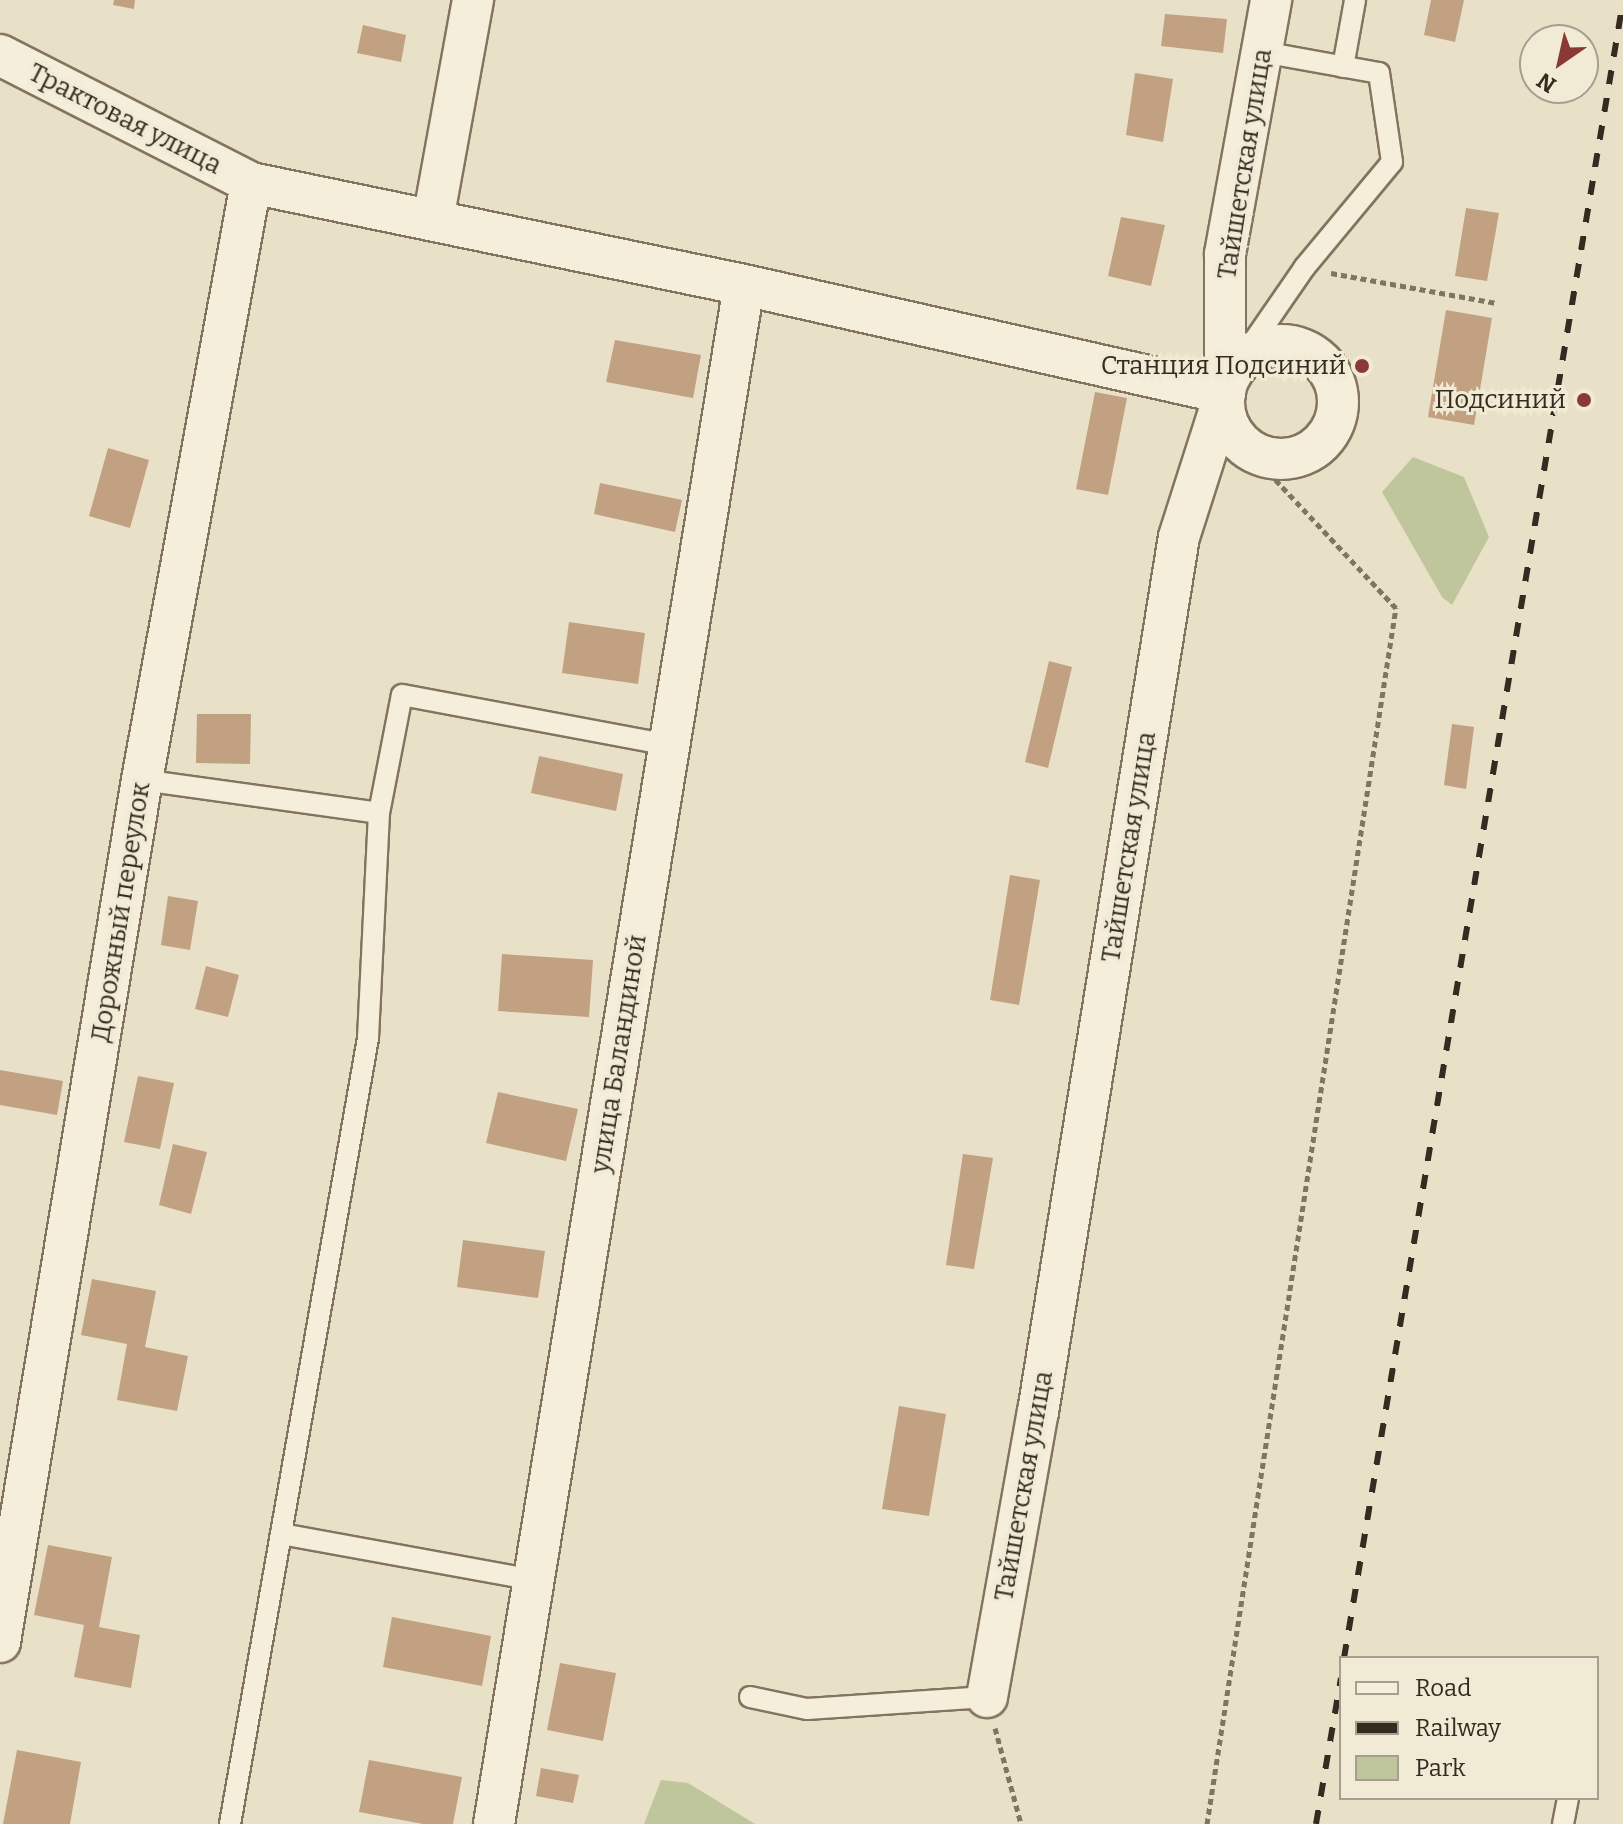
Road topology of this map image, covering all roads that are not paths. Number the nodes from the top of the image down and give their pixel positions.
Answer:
1 (473, 0) edge
2 (1271, 0) edge
3 (1355, 0) edge
4 (1262, 52) junction
5 (0, 55) edge
6 (1343, 67) junction
7 (251, 183) junction
8 (433, 220) junction
9 (744, 285) junction
10 (1228, 384) junction
11 (669, 745) junction
12 (142, 780) junction
13 (379, 813) junction
14 (281, 1534) junction
15 (534, 1580) junction
16 (0, 1642) edge
17 (750, 1697) dead end
18 (987, 1697) joint
19 (1568, 1800) edge
20 (230, 1824) edge
21 (494, 1824) edge
22 (1563, 1824) edge

1 - 8 street
2 - 4 street, Тайшетская улица
3 - 6 lane
4 - 6 lane
4 - 10 street, Тайшетская улица
5 - 7 street, Трактовая улица
6 - 10 lane
7 - 8 street, Трактовая улица
7 - 12 street, Дорожный переулок
8 - 9 street, Трактовая улица
9 - 10 street, Трактовая улица
9 - 11 street, улица Баландиной
10 - 10 street
10 - 18 street, Тайшетская улица
11 - 13 lane
11 - 15 street, улица Баландиной
12 - 13 lane
12 - 16 street, Дорожный переулок
13 - 14 lane
14 - 15 lane
14 - 20 lane
15 - 21 street, улица Баландиной
17 - 18 lane
19 - 22 lane

